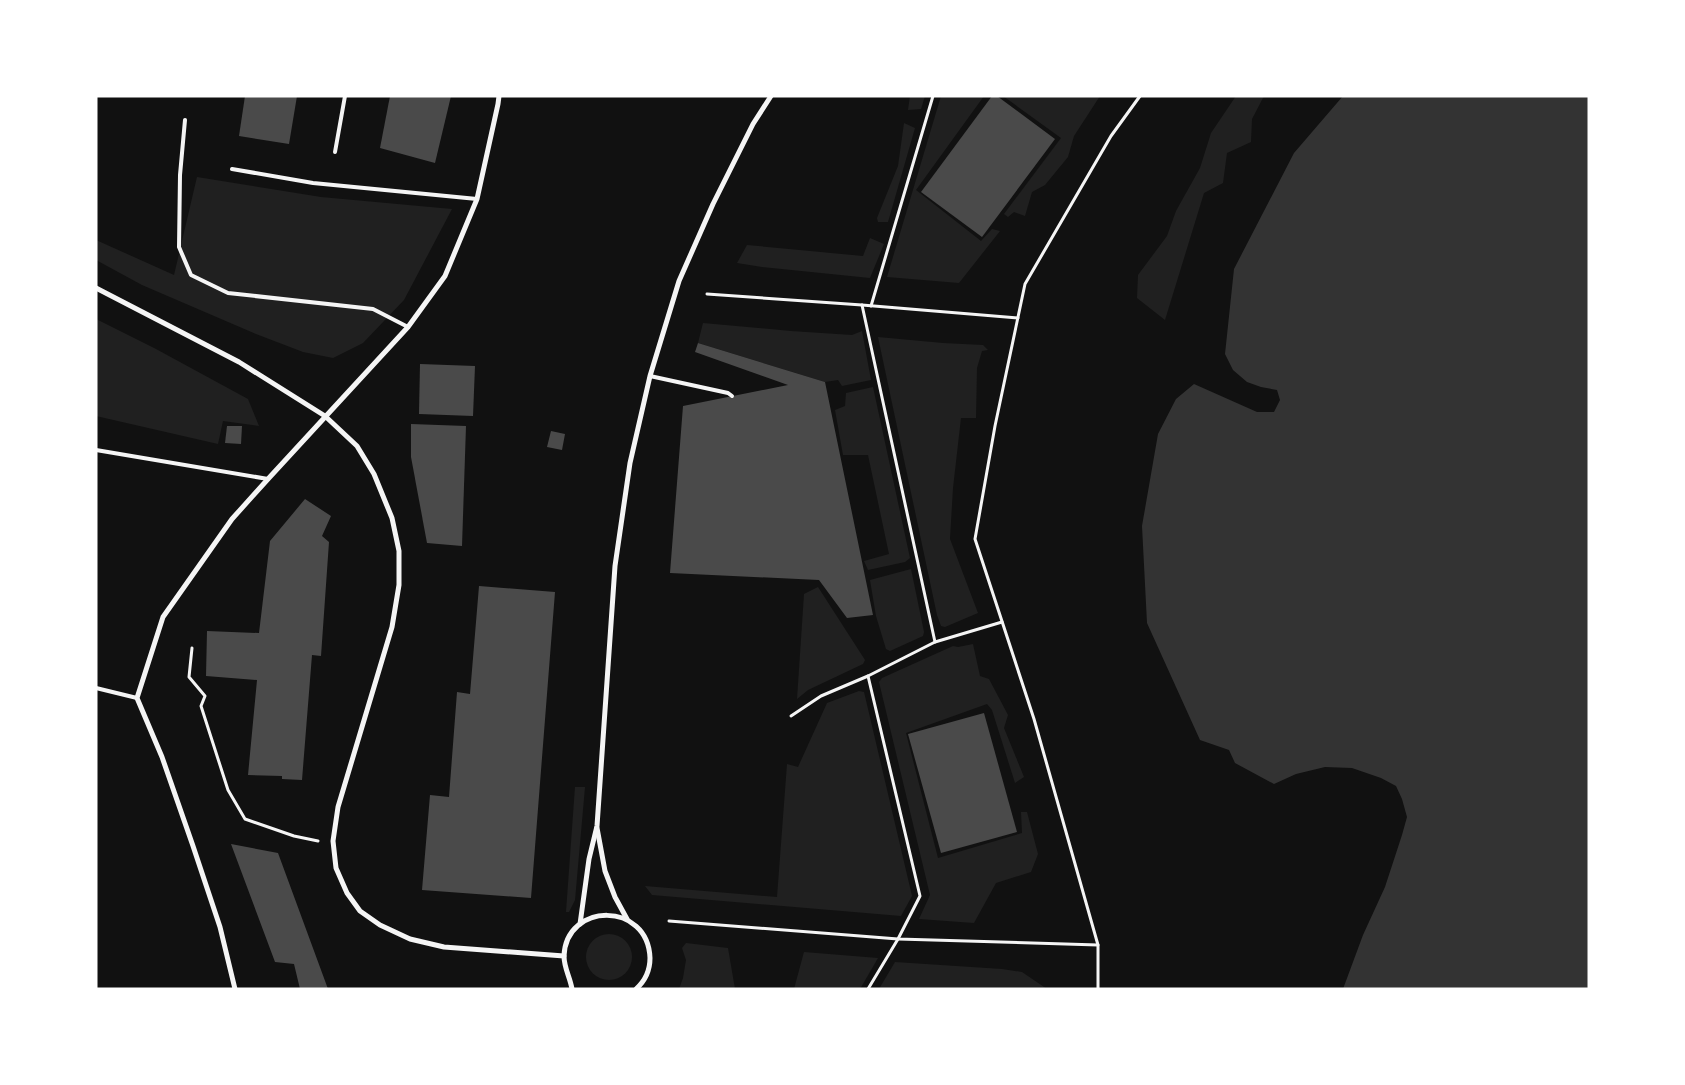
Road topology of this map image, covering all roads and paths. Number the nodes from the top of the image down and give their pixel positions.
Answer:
1 (345, 96) edge
2 (499, 96) edge
3 (771, 96) edge
4 (933, 96) edge
5 (1140, 96) edge
6 (185, 120) dead end
7 (335, 152) dead end
8 (232, 169) dead end
9 (477, 199) junction
10 (96, 288) edge
11 (707, 294) dead end
12 (862, 305) junction
13 (871, 306) junction
14 (1018, 318) junction
15 (408, 327) junction
16 (650, 376) junction
17 (732, 396) dead end
18 (325, 416) junction
19 (96, 450) edge
20 (268, 479) junction
21 (1002, 622) junction
22 (935, 642) junction
23 (192, 648) dead end
24 (868, 676) junction
25 (96, 688) edge
26 (138, 698) junction
27 (791, 716) dead end
28 (596, 826) junction
29 (319, 841) dead end
30 (627, 919) junction
31 (669, 921) dead end
32 (580, 924) junction
33 (898, 939) junction
34 (1098, 946) junction
35 (564, 956) junction
36 (571, 982) junction
37 (235, 989) edge
38 (572, 989) edge
39 (578, 989) edge
40 (636, 989) edge
41 (868, 989) edge
42 (1098, 989) edge

1 - 7 lane
2 - 9 street
3 - 16 street
4 - 13 path
5 - 14 path
6 - 15 lane
8 - 9 lane
9 - 15 street
10 - 18 street
11 - 12 path
12 - 13 path
12 - 22 path
13 - 14 path
14 - 21 path
15 - 18 street
16 - 17 lane
16 - 28 street
18 - 20 street
18 - 35 street
19 - 20 lane
20 - 26 street
21 - 22 path
21 - 34 path
22 - 24 path
23 - 29 path
24 - 27 path
24 - 33 path
25 - 26 lane
26 - 37 street
28 - 30 street
28 - 32 street
30 - 32 street
30 - 40 street
31 - 33 path
32 - 35 street
33 - 34 path
33 - 41 path
34 - 42 path
35 - 36 street
36 - 38 street
36 - 39 street

